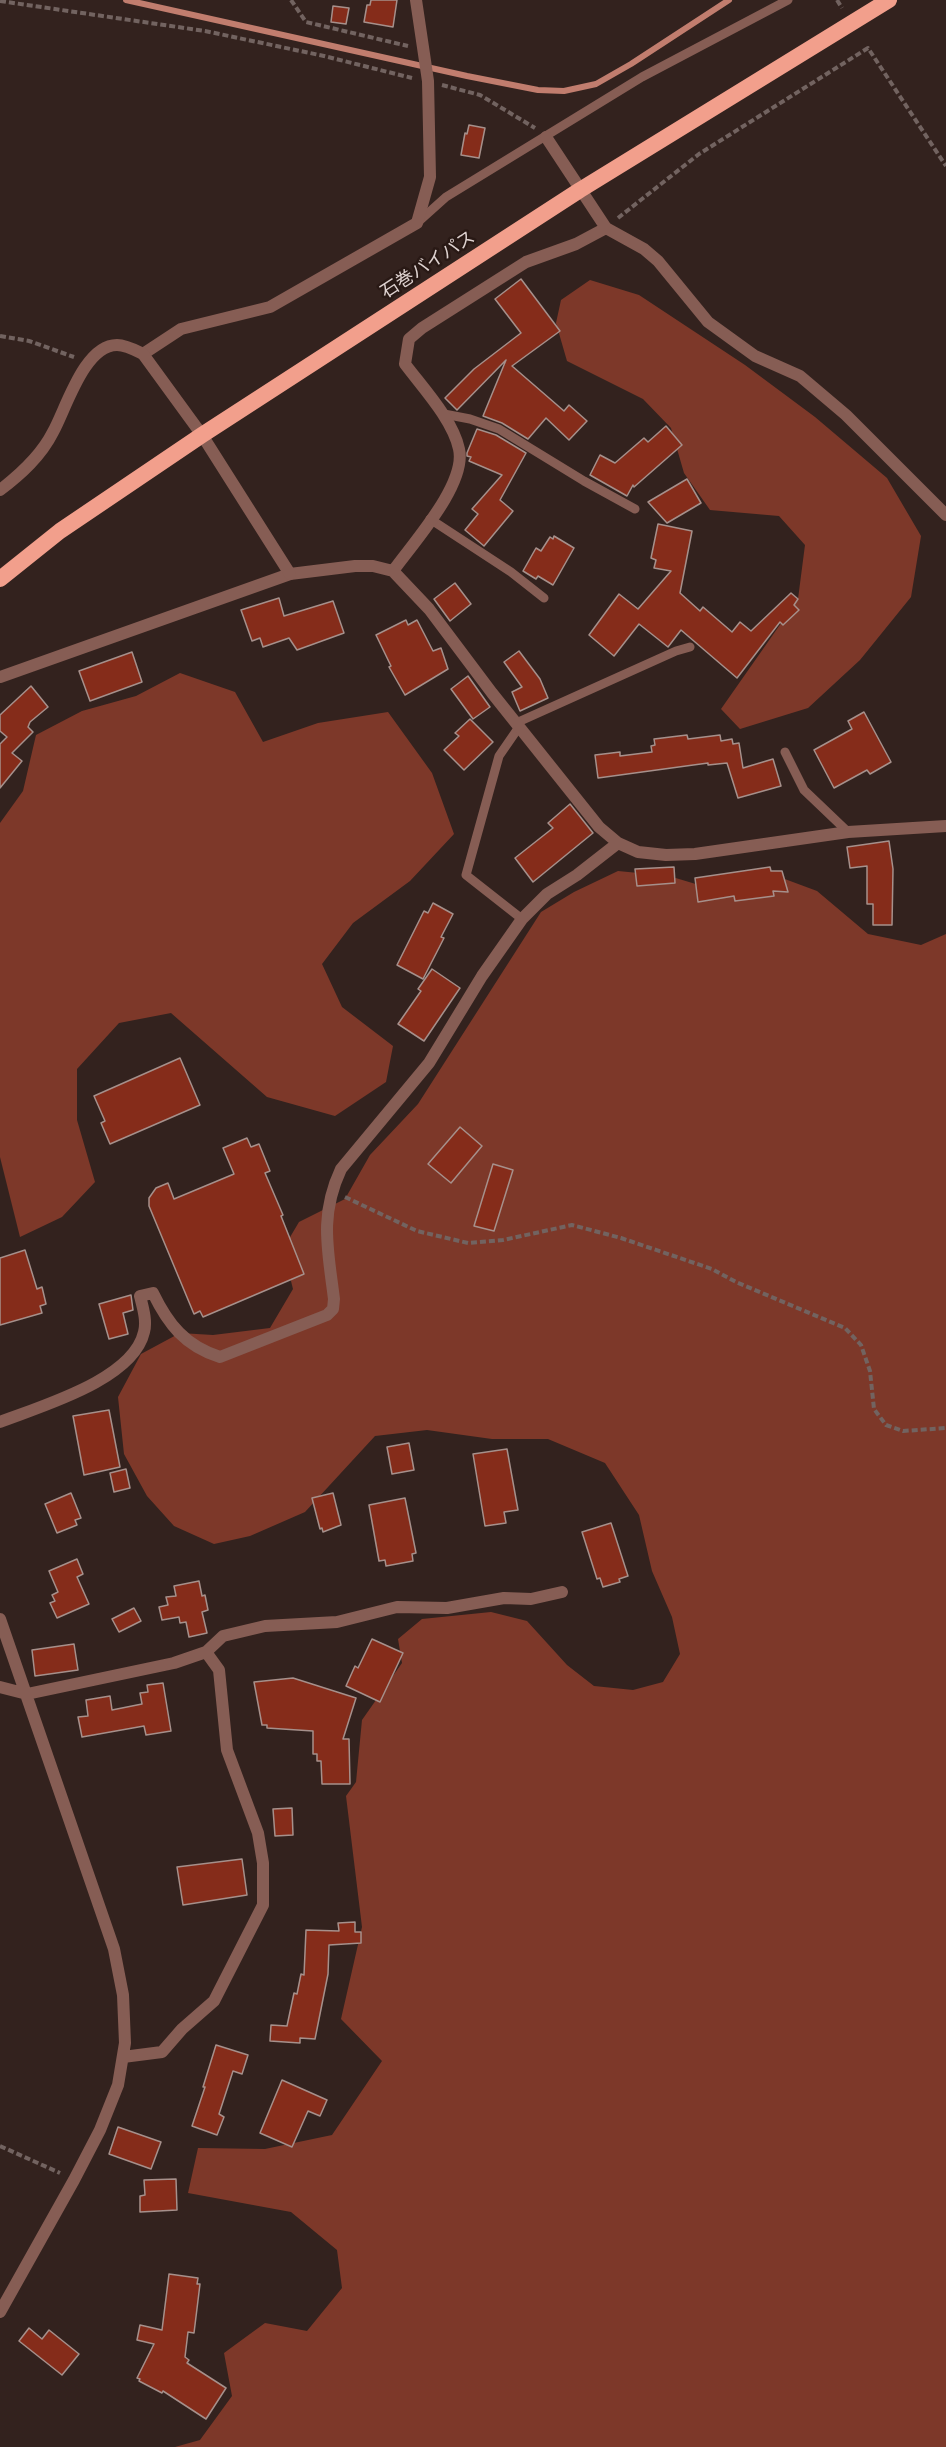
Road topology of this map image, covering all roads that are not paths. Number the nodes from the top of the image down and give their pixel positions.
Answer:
1 (416, 0) edge
2 (788, 0) edge
3 (889, 0) edge
4 (546, 137) junction
5 (580, 190) junction
6 (417, 223) junction
7 (606, 228) junction
8 (143, 354) junction
9 (444, 414) junction
10 (202, 435) junction
11 (0, 490) edge
12 (635, 509) dead end
13 (946, 515) edge
14 (430, 519) junction
15 (393, 571) junction
16 (290, 574) junction
17 (0, 579) edge
18 (544, 597) dead end
19 (690, 647) dead end
20 (0, 677) edge
21 (517, 725) junction
22 (785, 752) dead end
23 (946, 826) edge
24 (848, 832) junction
25 (618, 843) junction
26 (522, 919) junction
27 (0, 1422) edge
28 (562, 1592) dead end
29 (0, 1619) edge
30 (206, 1652) junction
31 (0, 1687) edge
32 (27, 1694) junction
33 (123, 2057) junction
34 (0, 2312) edge

1 - 6 street
2 - 4 lane
3 - 5 highway, 石巻バイパス
4 - 5 street
4 - 6 lane
5 - 7 street
5 - 10 highway, 石巻バイパス
6 - 8 street
7 - 9 street
7 - 13 street
8 - 10 street
8 - 11 street
9 - 12 lane
9 - 14 street
10 - 16 street
10 - 17 highway, 石巻バイパス
14 - 15 street
14 - 18 lane
15 - 16 street
15 - 21 street
16 - 20 street
19 - 21 lane
21 - 25 street
21 - 26 lane
22 - 24 lane
23 - 24 street
24 - 25 street
25 - 26 street
26 - 27 street
28 - 30 street
29 - 32 street
30 - 32 street
30 - 33 street
31 - 32 street
32 - 33 street
33 - 34 street

